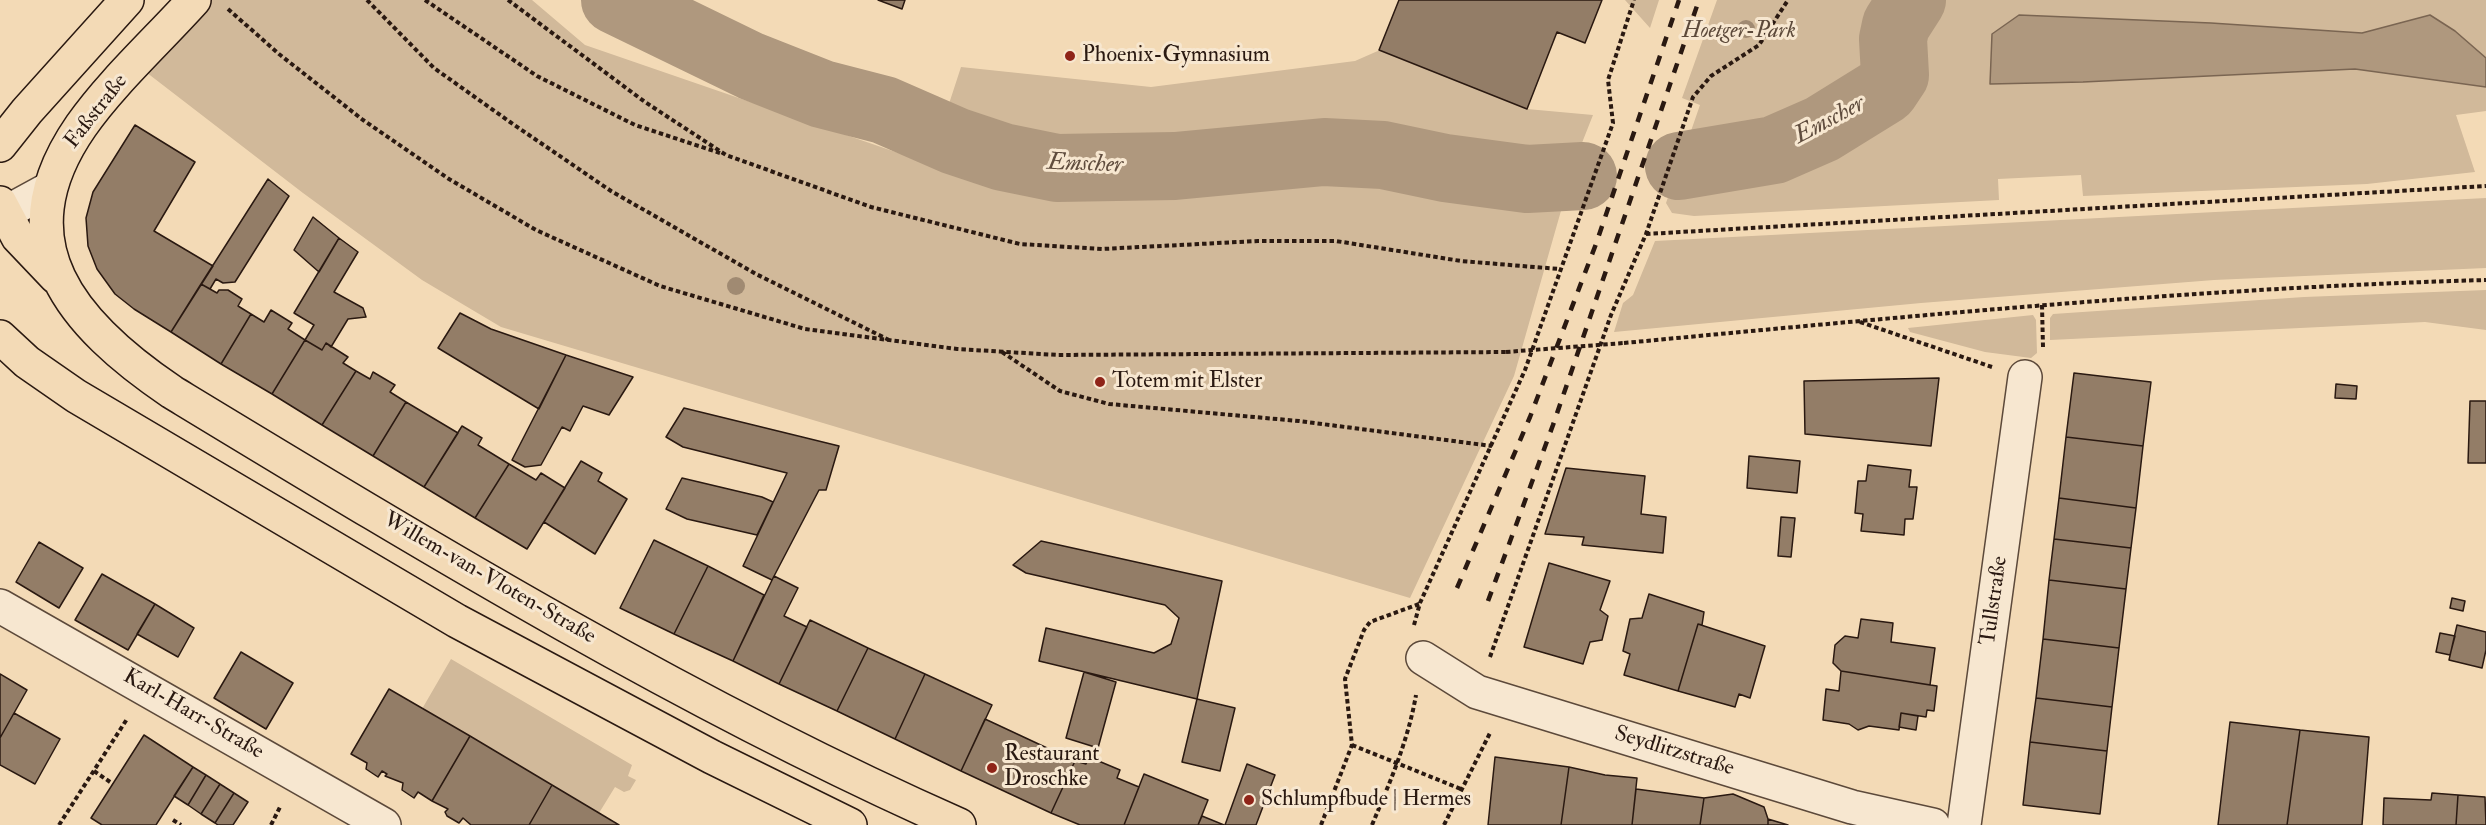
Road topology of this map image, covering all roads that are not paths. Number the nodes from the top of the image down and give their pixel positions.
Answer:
1 (127, 0) edge
2 (194, 0) edge
3 (0, 145) edge
4 (49, 189) junction
5 (2, 210) edge
6 (57, 279) junction
7 (0, 337) edge
8 (2025, 377) road end
9 (0, 606) edge
10 (1423, 658) road end
11 (384, 825) edge
12 (850, 825) edge
13 (959, 825) edge
14 (1933, 825) edge
15 (1964, 825) edge

1 - 3 main road
2 - 4 main road, Faßstraße
4 - 5 street
4 - 6 main road, Faßstraße
5 - 6 main road
6 - 13 main road, Willem-van-Vloten-Straße
7 - 12 main road
8 - 15 street, Tullstraße
9 - 11 street, Karl-Harr-Straße
10 - 14 street, Seydlitzstraße

